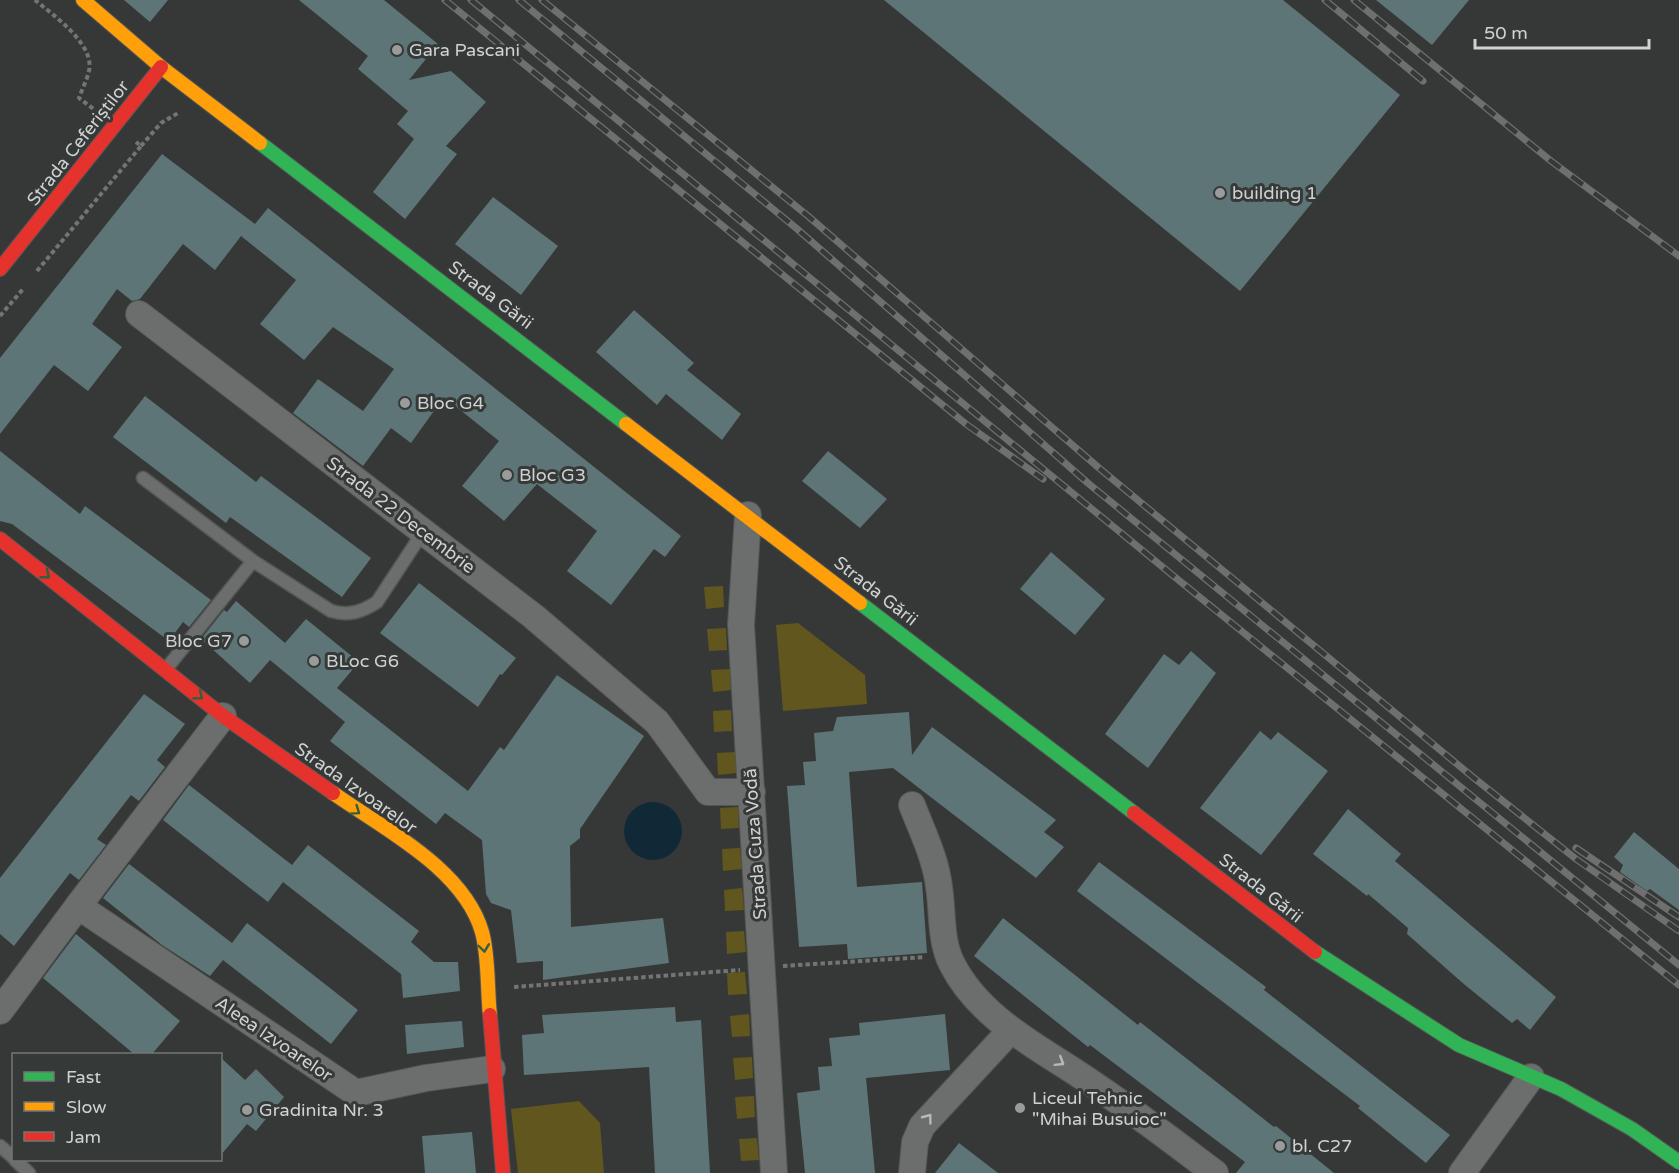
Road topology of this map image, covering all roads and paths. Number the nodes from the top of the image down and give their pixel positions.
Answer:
1 (35, 0) edge
2 (82, 0) edge
3 (161, 67) junction
4 (196, 93) junction
5 (87, 103) dead end
6 (131, 138) dead end
7 (141, 146) junction
8 (0, 269) edge
9 (140, 314) dead end
10 (0, 316) edge
11 (143, 478) dead end
12 (748, 515) junction
13 (423, 532) junction
14 (0, 539) edge
15 (253, 561) junction
16 (166, 669) junction
17 (223, 716) junction
18 (752, 792) junction
19 (912, 805) dead end
20 (78, 906) junction
21 (952, 963) junction
22 (763, 968) junction
23 (488, 989) junction
24 (0, 1011) edge
25 (1010, 1031) junction
26 (492, 1069) junction
27 (1531, 1077) junction
28 (0, 1146) edge
29 (12, 1157) edge
30 (16, 1161) edge
31 (1679, 1162) edge
32 (29, 1173) edge
33 (503, 1173) edge
34 (774, 1173) edge
35 (912, 1173) edge
36 (1215, 1173) edge
37 (1462, 1173) edge

1 - 5 path
2 - 3 street, Strada Gării
3 - 4 street, Strada Gării
3 - 8 street, Strada Ceferiștilor
4 - 7 path
4 - 12 street, Strada Gării
6 - 7 path
7 - 10 path
9 - 13 street, Strada 22 Decembrie
11 - 15 lane
12 - 18 street, Strada Cuza Vodă
12 - 27 street, Strada Gării
13 - 15 lane
13 - 18 street, Strada 22 Decembrie
14 -> 16 street, Strada Izvoarelor
15 - 16 lane
16 -> 17 street, Strada Izvoarelor
17 - 20 street
17 -> 23 street, Strada Izvoarelor
18 - 22 street, Strada Cuza Vodă
19 - 21 street
20 - 24 street
20 - 26 street, Aleea Izvoarelor
21 - 22 path
21 - 25 street
22 - 23 path
22 - 34 street, Strada Cuza Vodă
23 - 26 street, Strada Izvoarelor
35 -> 25 street
25 -> 36 street
26 - 33 street, Strada Izvoarelor
27 - 31 street, Strada Gării
27 - 37 street
28 - 29 lane
30 - 32 lane

